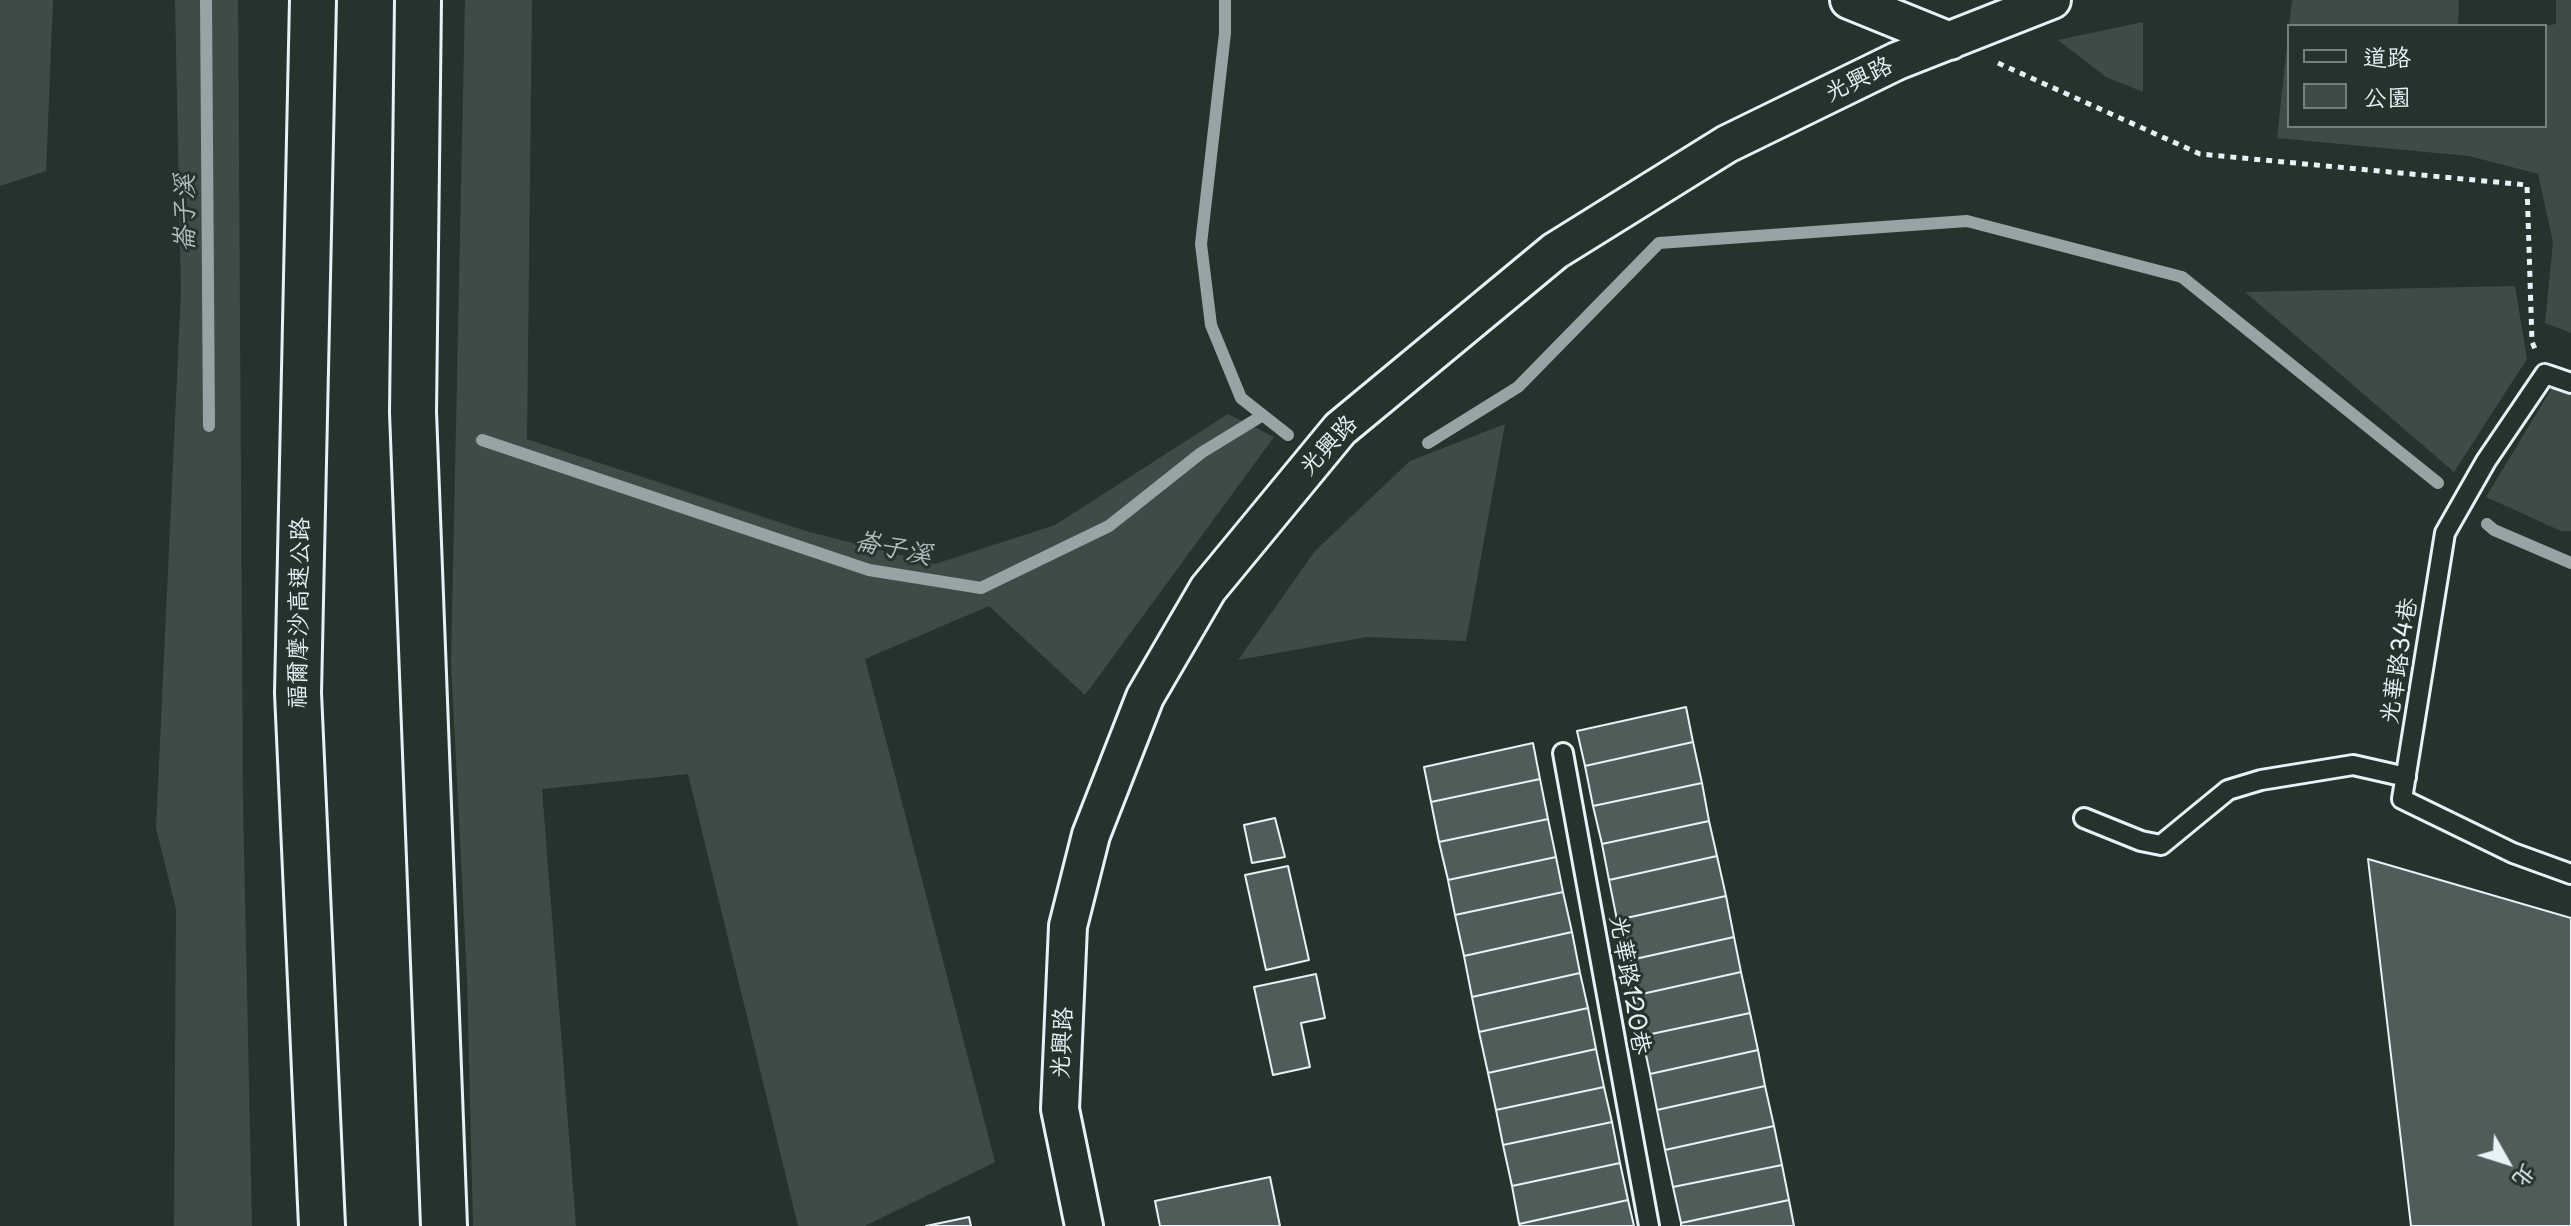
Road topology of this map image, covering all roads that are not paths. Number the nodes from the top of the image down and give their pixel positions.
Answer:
1 (313, 0) edge
2 (418, 0) edge
3 (1849, 0) edge
4 (2052, 0) edge
5 (1950, 41) junction
6 (2571, 383) edge
7 (1563, 753) dead end
8 (2406, 777) junction
9 (2084, 818) dead end
10 (2571, 874) edge
11 (322, 1226) edge
12 (444, 1226) edge
13 (1084, 1226) edge
14 (1649, 1226) edge

1 - 11 highway, 福爾摩沙高速公路
2 - 12 highway
3 - 5 street
4 - 5 street, 光興路
5 - 13 street, 光興路
6 - 8 lane, 光華路34巷
7 - 14 lane, 光華路120巷
8 - 9 lane
8 - 10 lane

